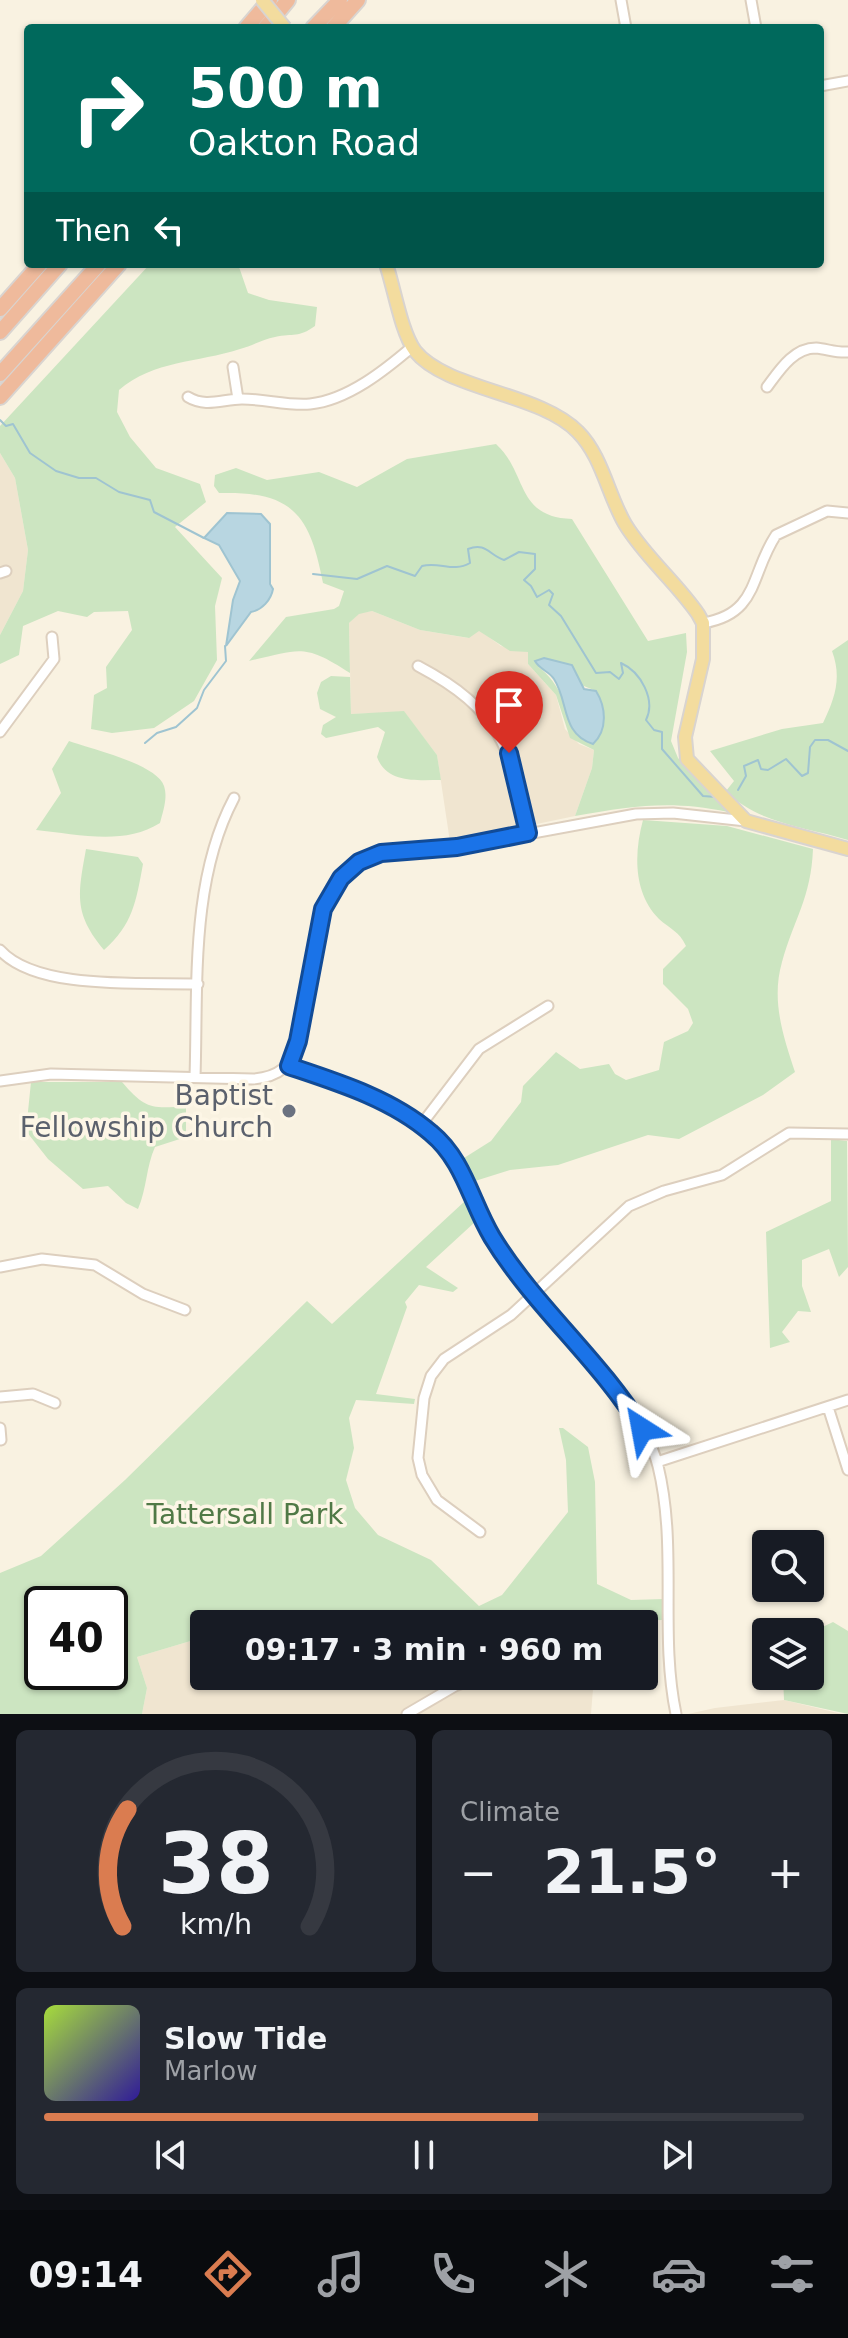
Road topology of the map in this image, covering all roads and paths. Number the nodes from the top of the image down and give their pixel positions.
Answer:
1 (262, 0) edge
2 (270, 0) edge
3 (288, 0) edge
4 (340, 0) edge
5 (358, 0) edge
6 (621, 0) edge
7 (751, 0) edge
8 (249, 24) edge
9 (268, 24) edge
10 (282, 24) edge
11 (317, 24) edge
12 (337, 24) edge
13 (625, 24) edge
14 (755, 24) edge
15 (848, 81) edge
16 (824, 85) edge
17 (36, 268) edge
18 (56, 268) edge
19 (95, 268) edge
20 (115, 268) edge
21 (387, 268) edge
22 (0, 309) edge
23 (0, 332) edge
24 (412, 347) junction
25 (848, 352) edge
26 (233, 367) dead end
27 (0, 374) edge
28 (767, 387) dead end
29 (0, 397) edge
30 (188, 397) dead end
31 (238, 399) junction
32 (848, 513) edge
33 (703, 623) junction
34 (52, 637) dead end
35 (418, 666) dead end
36 (0, 732) edge
37 (234, 798) dead end
38 (746, 821) junction
39 (528, 833) junction
40 (848, 849) edge
41 (0, 950) edge
42 (198, 984) junction
43 (548, 1006) dead end
44 (289, 1066) junction
45 (195, 1077) junction
46 (0, 1081) edge
47 (421, 1125) junction
48 (848, 1134) edge
49 (0, 1267) edge
50 (536, 1293) junction
51 (185, 1310) dead end
52 (0, 1397) edge
53 (848, 1400) edge
54 (55, 1403) dead end
55 (828, 1407) junction
56 (0, 1428) edge
57 (1, 1440) edge
58 (657, 1462) junction
59 (848, 1470) edge
60 (480, 1532) dead end
61 (448, 1690) edge
62 (407, 1714) edge
63 (676, 1714) edge

1 - 10 main road, bridge
2 - 8 highway
3 - 9 highway
4 - 11 highway
5 - 12 highway
6 - 13 street
7 - 14 street
15 - 16 street
17 - 22 highway
18 - 23 highway
19 - 27 highway
20 - 29 highway
21 - 24 main road
24 - 31 street
24 - 33 main road
25 - 28 street
26 - 31 street
30 - 31 street
32 - 33 street
33 - 38 main road
34 - 36 street
35 - 39 street
37 - 42 street
38 - 39 street
38 - 40 main road
39 - 44 street
41 - 42 street
42 - 45 street
43 - 47 street
44 - 45 street
44 - 47 street
45 - 46 street
47 - 50 street
48 - 50 street
49 - 51 street
50 - 58 street
50 - 60 street
52 - 54 street
53 - 55 street
55 - 58 street
55 - 59 street
56 - 57 street
58 - 63 street
61 - 62 street

